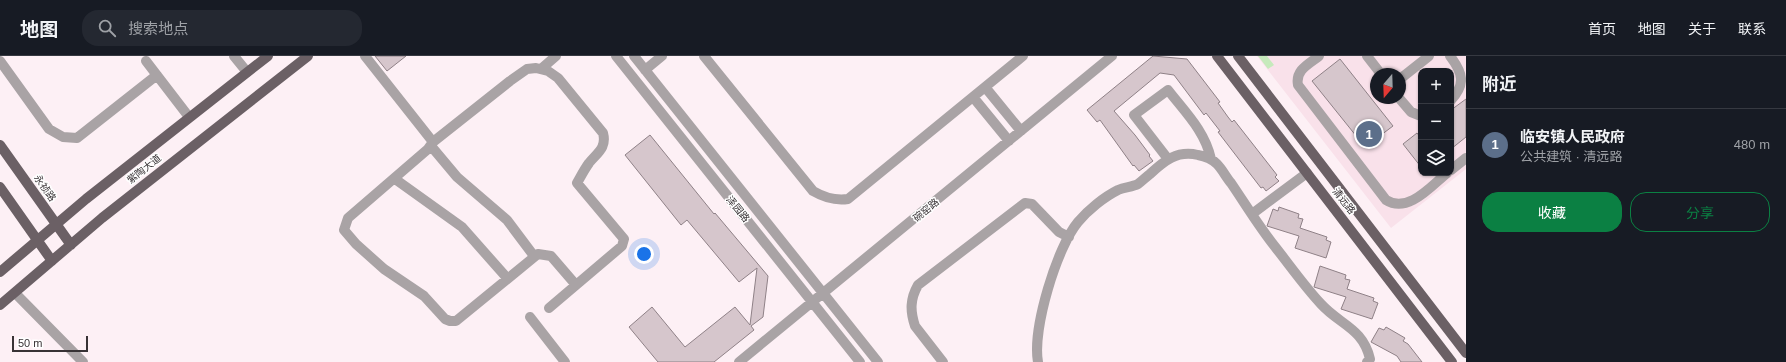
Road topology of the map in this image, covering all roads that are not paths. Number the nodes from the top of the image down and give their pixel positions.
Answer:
1 (234, 56) edge
2 (268, 56) edge
3 (308, 56) edge
4 (365, 56) edge
5 (556, 56) edge
6 (616, 56) edge
7 (662, 56) edge
8 (704, 56) edge
9 (1023, 56) edge
10 (1112, 56) edge
11 (1217, 56) edge
12 (1238, 56) edge
13 (1319, 56) edge
14 (1367, 56) edge
15 (1429, 56) edge
16 (1450, 56) edge
17 (636, 57) edge
18 (0, 61) edge
19 (146, 61) dead end
20 (1376, 68) edge
21 (541, 69) junction
22 (645, 70) junction
23 (247, 72) junction
24 (1406, 73) edge
25 (157, 75) junction
26 (985, 87) junction
27 (973, 97) junction
28 (1454, 98) edge
29 (1404, 104) edge
30 (1418, 115) edge
31 (189, 118) junction
32 (1021, 131) junction
33 (1009, 141) junction
34 (432, 144) junction
35 (0, 145) edge
36 (1168, 158) junction
37 (1466, 158) edge
38 (1211, 159) junction
39 (1454, 168) edge
40 (1307, 173) junction
41 (1444, 176) edge
42 (395, 178) junction
43 (0, 187) edge
44 (1252, 214) junction
45 (56, 224) junction
46 (1069, 237) junction
47 (38, 240) junction
48 (71, 245) junction
49 (534, 256) junction
50 (52, 261) junction
51 (0, 272) edge
52 (507, 278) junction
53 (576, 285) junction
54 (15, 293) junction
55 (823, 294) junction
56 (812, 303) junction
57 (0, 305) edge
58 (549, 308) dead end
59 (530, 317) dead end
60 (1466, 353) edge
61 (83, 362) edge
62 (565, 362) edge
63 (739, 362) edge
64 (860, 362) edge
65 (878, 362) edge
66 (943, 362) edge
67 (1038, 362) edge
68 (1367, 362) edge
69 (1452, 362) edge

1 - 23 street
2 - 23 main road, 紫陶大道
3 - 48 main road, 紫陶大道
4 - 34 street
5 - 21 street
6 - 56 street, 泽园路
7 - 22 street
8 - 27 street
9 - 26 street
10 - 32 street, 碗窑路
11 - 40 main road, 清远路
12 - 60 main road, 清远路
13 - 41 street
14 - 20 street
15 - 24 street
16 - 28 street
17 - 22 street, 泽园路
18 - 25 street
19 - 25 street
21 - 34 street
21 - 53 street
22 - 55 street, 泽园路
23 - 31 main road, 紫陶大道
25 - 31 street
26 - 27 street
26 - 32 street
27 - 33 street
29 - 30 street
31 - 45 main road, 紫陶大道
32 - 33 street, 碗窑路
33 - 55 street, 碗窑路
34 - 42 street
34 - 49 street
35 - 45 main road, 永祯路
36 - 38 street
36 - 38 street
36 - 46 street
37 - 39 street
38 - 44 street
40 - 44 street
40 - 69 main road, 清远路
42 - 52 street
42 - 52 street
43 - 47 main road
44 - 68 street
45 - 47 main road, 紫陶大道
45 - 48 main road, 永祯路
46 - 66 street
46 - 67 street
47 - 50 main road
47 - 51 main road, 紫陶大道
48 - 50 main road, 紫陶大道
49 - 52 street
49 - 53 street
50 - 54 main road, 紫陶大道
53 - 58 street
54 - 57 main road, 紫陶大道
54 - 61 street
55 - 56 street, 碗窑路
55 - 65 street, 泽园路
56 - 63 street, 碗窑路
56 - 64 street, 泽园路
59 - 62 street

